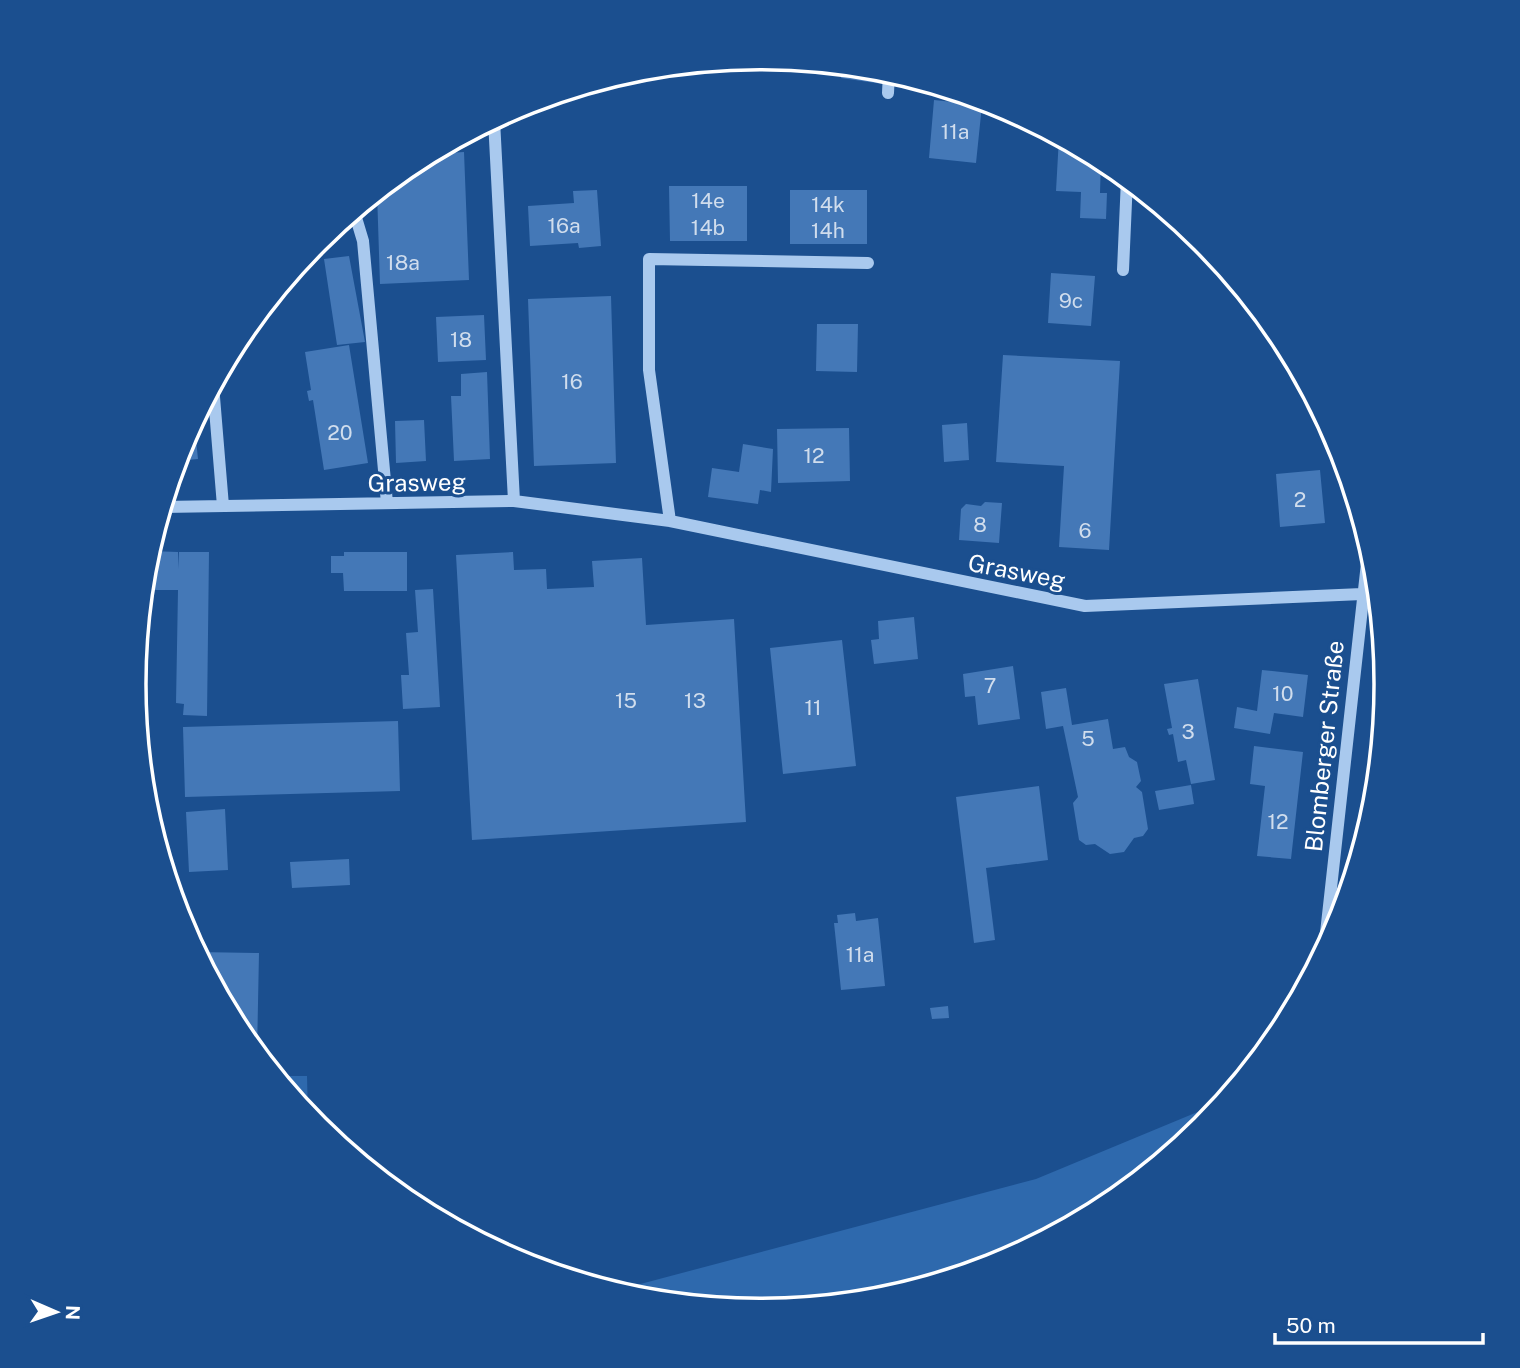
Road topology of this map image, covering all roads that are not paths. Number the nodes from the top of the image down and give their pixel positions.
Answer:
1 (888, 84) edge
2 (888, 93) dead end
3 (495, 130) edge
4 (1126, 192) edge
5 (357, 221) edge
6 (868, 263) dead end
7 (1123, 270) dead end
8 (214, 402) edge
9 (514, 501) junction
10 (387, 503) junction
11 (223, 506) junction
12 (173, 507) edge
13 (670, 521) junction
14 (1364, 577) edge
15 (1362, 594) junction
16 (1328, 917) edge

1 - 2 street
3 - 9 street
4 - 7 street
5 - 10 street
6 - 13 street
8 - 11 street
9 - 10 street, Grasweg
9 - 13 street, Grasweg
10 - 11 street, Grasweg
11 - 12 street, Grasweg
13 - 15 street, Grasweg
14 - 15 street, Blomberger Straße
15 - 16 street, Blomberger Straße

